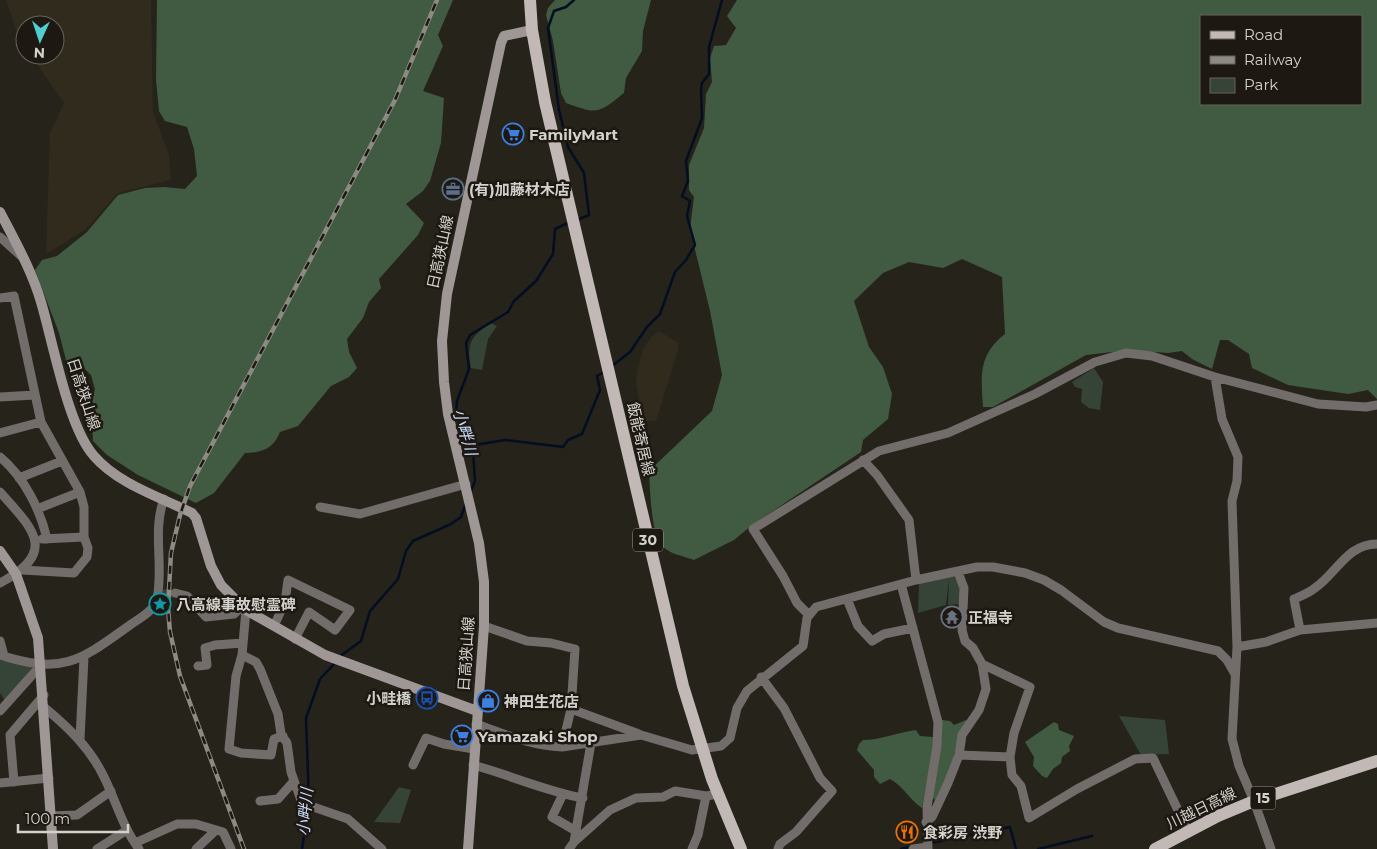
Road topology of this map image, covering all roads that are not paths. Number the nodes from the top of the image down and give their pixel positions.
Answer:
1 (530, 0) edge
2 (532, 30) junction
3 (0, 212) edge
4 (0, 237) edge
5 (23, 258) junction
6 (0, 298) edge
7 (1215, 377) junction
8 (35, 395) junction
9 (0, 398) edge
10 (1377, 405) edge
11 (41, 422) junction
12 (0, 433) edge
13 (0, 457) edge
14 (863, 460) junction
15 (62, 462) junction
16 (19, 478) junction
17 (466, 487) junction
18 (0, 492) edge
19 (80, 492) junction
20 (164, 499) junction
21 (320, 507) dead end
22 (37, 509) junction
23 (84, 537) junction
24 (47, 539) junction
25 (34, 540) junction
26 (1377, 544) edge
27 (0, 551) edge
28 (20, 572) junction
29 (958, 572) junction
30 (916, 580) junction
31 (0, 582) edge
32 (902, 584) junction
33 (175, 594) tunnel mouth
34 (846, 599) junction
35 (244, 609) junction
36 (808, 614) junction
37 (1377, 623) edge
38 (274, 626) junction
39 (484, 626) junction
40 (913, 628) junction
41 (1300, 630) junction
42 (295, 639) junction
43 (0, 641) edge
44 (243, 643) junction
45 (1237, 648) junction
46 (2, 655) edge
47 (242, 655) junction
48 (84, 657) junction
49 (42, 664) junction
50 (982, 664) junction
51 (198, 666) dead end
52 (1236, 674) junction
53 (761, 677) junction
54 (44, 695) junction
55 (45, 708) junction
56 (571, 709) junction
57 (0, 711) edge
58 (477, 711) junction
59 (476, 724) junction
60 (641, 735) junction
61 (283, 736) junction
62 (80, 739) junction
63 (591, 743) junction
64 (562, 747) junction
65 (474, 749) junction
66 (702, 750) junction
67 (959, 755) junction
68 (1010, 757) junction
69 (1377, 761) edge
70 (473, 764) junction
71 (413, 766) dead end
72 (50, 778) junction
73 (294, 781) junction
74 (14, 782) junction
75 (0, 783) edge
76 (111, 791) junction
77 (563, 794) junction
78 (712, 795) junction
79 (582, 798) junction
80 (260, 801) dead end
81 (1254, 801) junction
82 (51, 816) junction
83 (926, 822) junction
84 (128, 830) junction
85 (216, 830) junction
86 (576, 831) junction
87 (1188, 831) junction
88 (572, 845) edge
89 (137, 846) edge
90 (928, 848) edge
91 (54, 849) edge
92 (97, 849) edge
93 (196, 849) edge
94 (231, 849) edge
95 (382, 849) edge
96 (468, 849) edge
97 (692, 849) edge
98 (741, 849) edge
99 (778, 849) edge
100 (913, 849) edge
101 (1155, 849) edge
102 (1271, 849) edge

1 - 2 main road, 30
2 - 17 main road, 日高狭山線
2 - 66 main road, 飯能寄居線 / 30
3 - 5 main road, 日高狭山線
4 - 5 street
5 - 20 main road, 日高狭山線
6 - 8 street
7 - 10 street
7 - 14 street
7 - 45 street
8 - 9 street
8 - 11 street
11 - 12 street
11 - 15 street
13 - 16 street
14 - 30 street
14 - 36 street
15 - 16 street
15 - 19 street
16 - 22 street
17 - 21 street
17 - 39 main road, 日高狭山線
18 - 25 street
19 - 22 street
19 - 23 street
20 - 35 main road, 日高狭山線
20 - 48 street
22 - 24 street
23 - 24 street
23 - 28 street
24 - 25 street
25 - 28 street
26 - 41 street
27 - 28 main road
28 - 31 street
28 - 49 main road
29 - 30 street
29 - 50 street
29 - 52 street
30 - 32 street
32 - 34 street
32 - 40 street
33 - 35 street
34 - 36 street
34 - 40 street
35 - 38 main road, 日高狭山線
35 - 44 street
36 - 53 street
37 - 41 street
38 - 42 main road, 日高狭山線
38 - 42 street
39 - 56 street
39 - 58 main road, 日高狭山線
40 - 83 street
41 - 45 street
42 - 58 main road, 日高狭山線
43 - 46 street
44 - 47 street
44 - 51 street
45 - 52 street
46 - 49 street
47 - 61 street
47 - 61 street
48 - 49 street
48 - 62 street
49 - 54 main road
49 - 57 street
50 - 67 street
50 - 68 street
52 - 81 street
53 - 66 street
53 - 99 street
54 - 55 main road
54 - 74 street
55 - 62 street
55 - 72 main road
56 - 60 street
56 - 64 street
58 - 59 main road
59 - 64 street
59 - 65 main road
60 - 63 street
60 - 66 street
61 - 73 street
62 - 76 street
63 - 64 street
63 - 79 street
65 - 70 main road
65 - 71 street
66 - 78 main road, 飯能寄居線 / 30
67 - 68 street
67 - 83 street
68 - 87 street
69 - 81 main road, 川越日高線 / 15
70 - 77 street
70 - 96 main road
72 - 74 street
72 - 82 main road
73 - 80 street
73 - 95 street
74 - 75 street
76 - 82 street
76 - 84 street
77 - 79 street
77 - 86 street
78 - 88 street
78 - 97 street
78 - 98 main road, 飯能寄居線 / 30
79 - 86 street
81 - 87 main road, 川越日高線 / 15
81 - 102 street
82 - 91 main road
83 - 90 street
84 - 89 street
84 - 92 street
85 - 89 street
85 - 93 street
85 - 94 street
86 - 88 street
87 - 101 main road, 川越日高線 / 15
90 - 100 street

